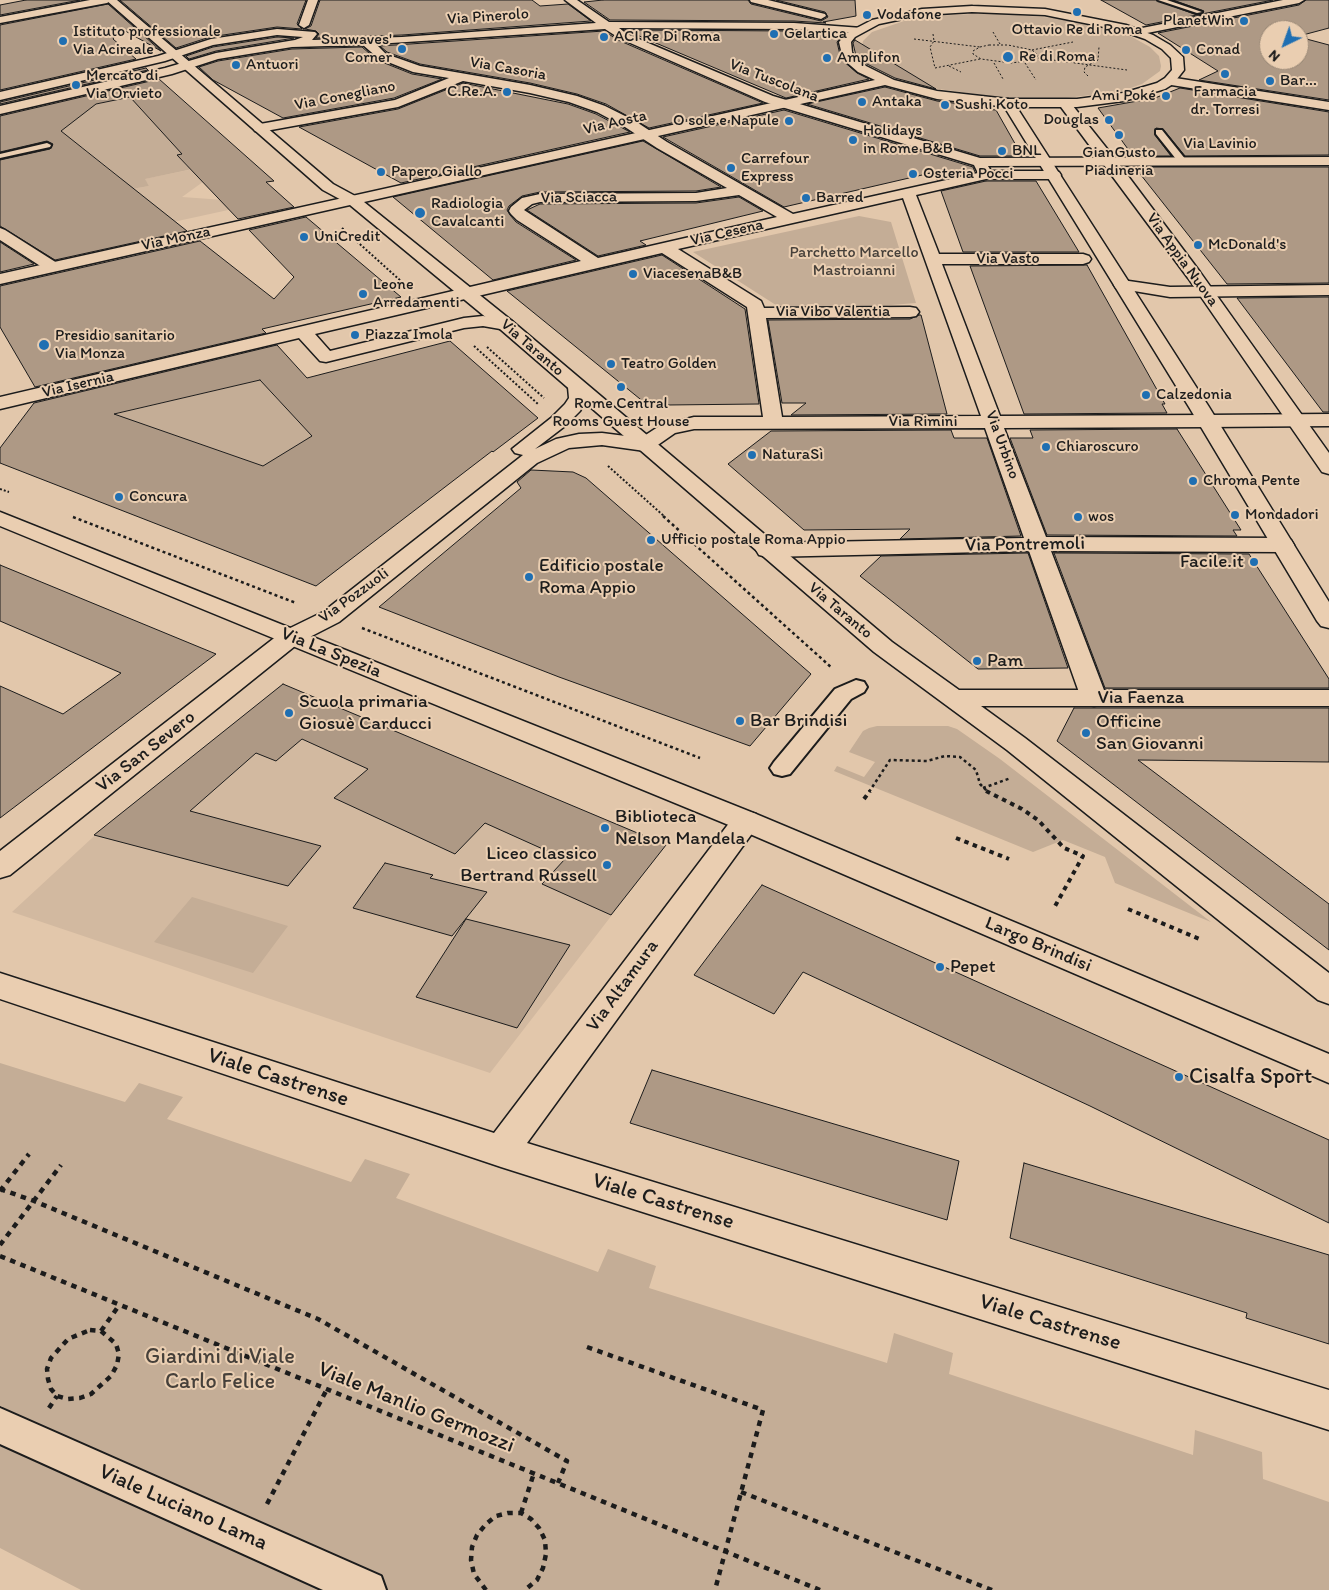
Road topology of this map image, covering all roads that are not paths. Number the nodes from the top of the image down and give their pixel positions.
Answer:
1 (86, 0) edge
2 (107, 0) edge
3 (112, 0) edge
4 (313, 0) edge
5 (570, 0) edge
6 (1160, 0) edge
7 (1262, 0) edge
8 (1299, 0) edge
9 (953, 5) edge
10 (1001, 5) edge
11 (755, 6) edge
12 (1199, 12) junction
13 (0, 16) edge
14 (0, 20) edge
15 (734, 25) junction
16 (608, 26) junction
17 (1122, 27) junction
18 (307, 29) junction
19 (861, 29) junction
20 (1137, 32) junction
21 (365, 41) junction
22 (292, 44) junction
23 (176, 54) junction
24 (189, 65) junction
25 (462, 77) junction
26 (1173, 77) junction
27 (886, 81) junction
28 (0, 96) edge
29 (1329, 97) edge
30 (1008, 103) junction
31 (780, 104) junction
32 (1064, 104) junction
33 (1329, 106) edge
34 (0, 110) edge
35 (260, 128) junction
36 (1159, 132) dead end
37 (646, 134) junction
38 (47, 144) dead end
39 (0, 156) edge
40 (1329, 161) edge
41 (1183, 162) junction
42 (1111, 163) junction
43 (982, 169) junction
44 (1050, 169) junction
45 (742, 190) junction
46 (908, 192) junction
47 (352, 200) junction
48 (790, 219) junction
49 (0, 233) edge
50 (665, 248) junction
51 (933, 259) junction
52 (1083, 259) dead end
53 (595, 263) junction
54 (51, 266) junction
55 (0, 279) edge
56 (1122, 285) junction
57 (1329, 290) edge
58 (1205, 291) junction
59 (468, 294) junction
60 (910, 312) dead end
61 (756, 313) junction
62 (506, 325) junction
63 (303, 332) junction
64 (577, 387) junction
65 (0, 404) edge
66 (1296, 420) junction
67 (1329, 420) edge
68 (1208, 421) junction
69 (773, 422) junction
70 (993, 422) junction
71 (645, 446) junction
72 (1329, 468) edge
73 (0, 518) edge
74 (1036, 544) junction
75 (1283, 545) junction
76 (767, 550) junction
77 (1329, 621) edge
78 (291, 637) junction
79 (856, 687) road end
80 (952, 698) junction
81 (1094, 698) junction
82 (1329, 698) edge
83 (782, 768) dead end
84 (746, 821) junction
85 (0, 867) edge
86 (0, 986) edge
87 (1329, 991) edge
88 (1329, 1069) edge
89 (501, 1151) junction
90 (1329, 1410) edge
91 (0, 1426) edge
92 (367, 1590) edge

1 - 13 street
2 - 14 street
3 - 23 street, Via Taranto
4 - 18 street
5 - 16 street, Via Tuscolana
6 - 12 lane
7 - 12 street
8 - 20 street
9 - 10 street
9 - 19 street
10 - 17 street
11 - 15 street
11 - 19 street
12 - 17 street
15 - 16 street, Via Pinerolo
15 - 19 street, Via Pinerolo
16 - 21 street, Via Pinerolo
16 - 31 street, Via Tuscolana
17 - 20 street
18 - 21 street
18 - 22 street
18 - 23 street
19 - 27 street
20 - 26 street
21 - 22 street
21 - 25 street, Via Casoria
22 - 24 street
23 - 24 street, Via Taranto
23 - 28 street
24 - 34 street
24 - 35 street, Via Taranto
25 - 35 street, Via Conegliano
25 - 37 street, Via Casoria
26 - 29 street
26 - 32 street
26 - 33 street
27 - 30 street
27 - 31 street, Via Aosta
30 - 32 street
30 - 44 street
31 - 37 street, Via Aosta
31 - 43 street, Via Tuscolana
32 - 42 street, Via Appia Nuova
35 - 47 street, Via Taranto
36 - 41 lane
37 - 45 street, Via Casoria
37 - 47 street, Via Aosta
38 - 39 lane
40 - 41 street, Via Lavinio
41 - 42 street, Via Lavinio
42 - 44 street, Via Lavinio
42 - 58 street, Via Appia Nuova
43 - 44 street, Via Lavinio
43 - 46 street, Via Cesena
44 - 56 street
45 - 48 street, Via Casoria
45 - 53 street, Via Sciacca
46 - 48 street, Via Cesena
46 - 51 street, Via Urbino
47 - 54 street, Via Monza
47 - 59 street, Via Taranto
48 - 50 street, Via Cesena
49 - 54 street
50 - 53 street, Via Cesena
50 - 61 street, Via Vibo Valentia
51 - 52 street, Via Vasto
51 - 70 street, Via Urbino
53 - 59 street, Via Cesena
54 - 55 street, Via Monza
56 - 58 street
56 - 68 street
57 - 58 street
58 - 66 street, Via Appia Nuova
59 - 62 street, Via Taranto
59 - 63 street
60 - 61 street, Via Vibo Valentia
61 - 69 street, Via Vibo Valentia
62 - 63 street
62 - 64 street, Via Taranto
63 - 65 street, Via Isernia
64 - 71 street, Via Taranto
64 - 78 street, Via Pozzuoli
66 - 67 street
66 - 68 street
66 - 72 street, Via Appia Nuova
68 - 70 street, Via Rimini
68 - 75 street
69 - 70 street, Via Rimini
69 - 71 street, Via Rimini
70 - 74 street, Via Urbino
71 - 76 street, Via Taranto
71 - 78 street, Via Pozzuoli
73 - 78 street, Via La Spezia
74 - 75 street, Via Pontremoli
74 - 76 street, Via Pontremoli
74 - 81 street, Via Urbino
75 - 77 street
76 - 80 street, Via Taranto
78 - 84 street, Via La Spezia
78 - 85 street, Via San Severo
79 - 83 street
80 - 81 street, Via Faenza
80 - 87 street
81 - 82 street, Via Faenza
84 - 88 street, Largo Brindisi
84 - 89 street, Via Altamura
86 - 89 street, Viale Castrense
89 - 90 street, Viale Castrense
91 - 92 street, Viale Luciano Lama

